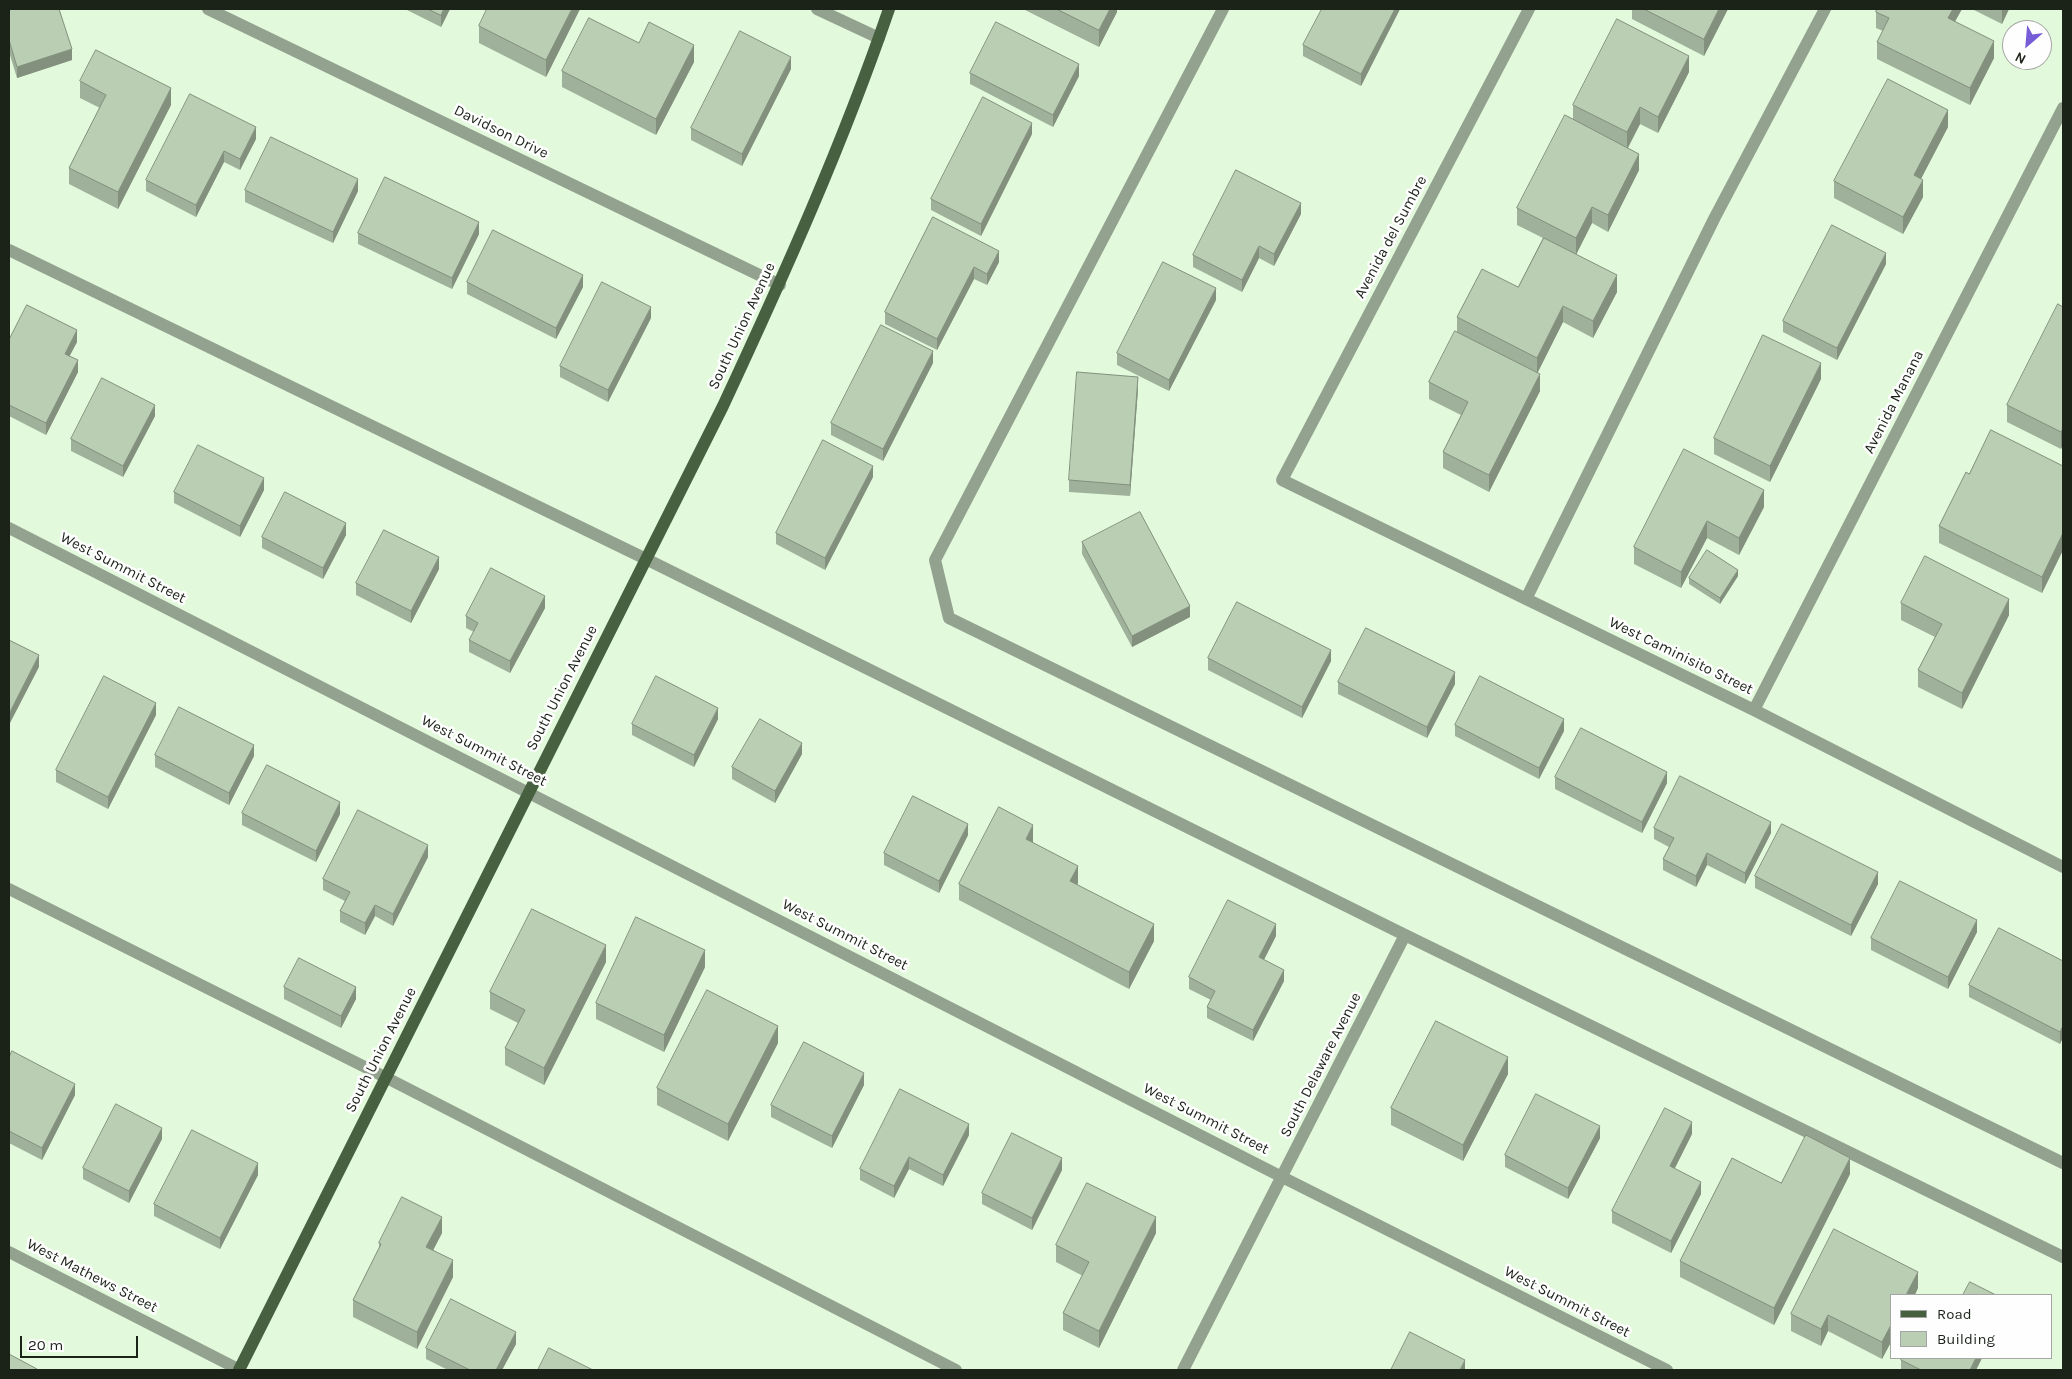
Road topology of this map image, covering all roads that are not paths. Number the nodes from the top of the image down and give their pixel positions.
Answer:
1 (208, 9) edge
2 (817, 9) edge
3 (890, 9) edge
4 (1223, 9) edge
5 (1529, 9) edge
6 (1825, 9) edge
7 (879, 38) junction
8 (2063, 108) edge
9 (9, 250) edge
10 (780, 285) junction
11 (1282, 480) joint
12 (9, 528) edge
13 (646, 559) junction
14 (1526, 599) junction
15 (1754, 710) junction
16 (528, 792) junction
17 (2063, 867) edge
18 (9, 889) edge
19 (1405, 935) junction
20 (385, 1077) junction
21 (2063, 1163) edge
22 (1282, 1177) junction
23 (9, 1252) edge
24 (2063, 1257) edge
25 (239, 1370) edge
26 (956, 1370) edge
27 (1183, 1370) edge
28 (1667, 1370) edge

1 - 10 street, Davidson Drive
2 - 7 street
3 - 7 main road, South Union Avenue
4 - 21 street
5 - 11 street, Avenida del Sumbre
6 - 14 street
7 - 10 main road, South Union Avenue
8 - 15 street, Avenida Manana
9 - 13 street
10 - 13 main road, South Union Avenue
11 - 14 street, West Caminisito Street
12 - 16 street, West Summit Street
13 - 16 main road, South Union Avenue
13 - 19 street
14 - 15 street, West Caminisito Street
15 - 17 street, West Caminisito Street
16 - 20 main road, South Union Avenue
16 - 22 street, West Summit Street
18 - 20 street
19 - 22 street, South Delaware Avenue
19 - 24 street
20 - 25 main road, South Union Avenue
20 - 26 street
22 - 27 street, South Delaware Avenue
22 - 28 street, West Summit Street
23 - 25 street, West Mathews Street

